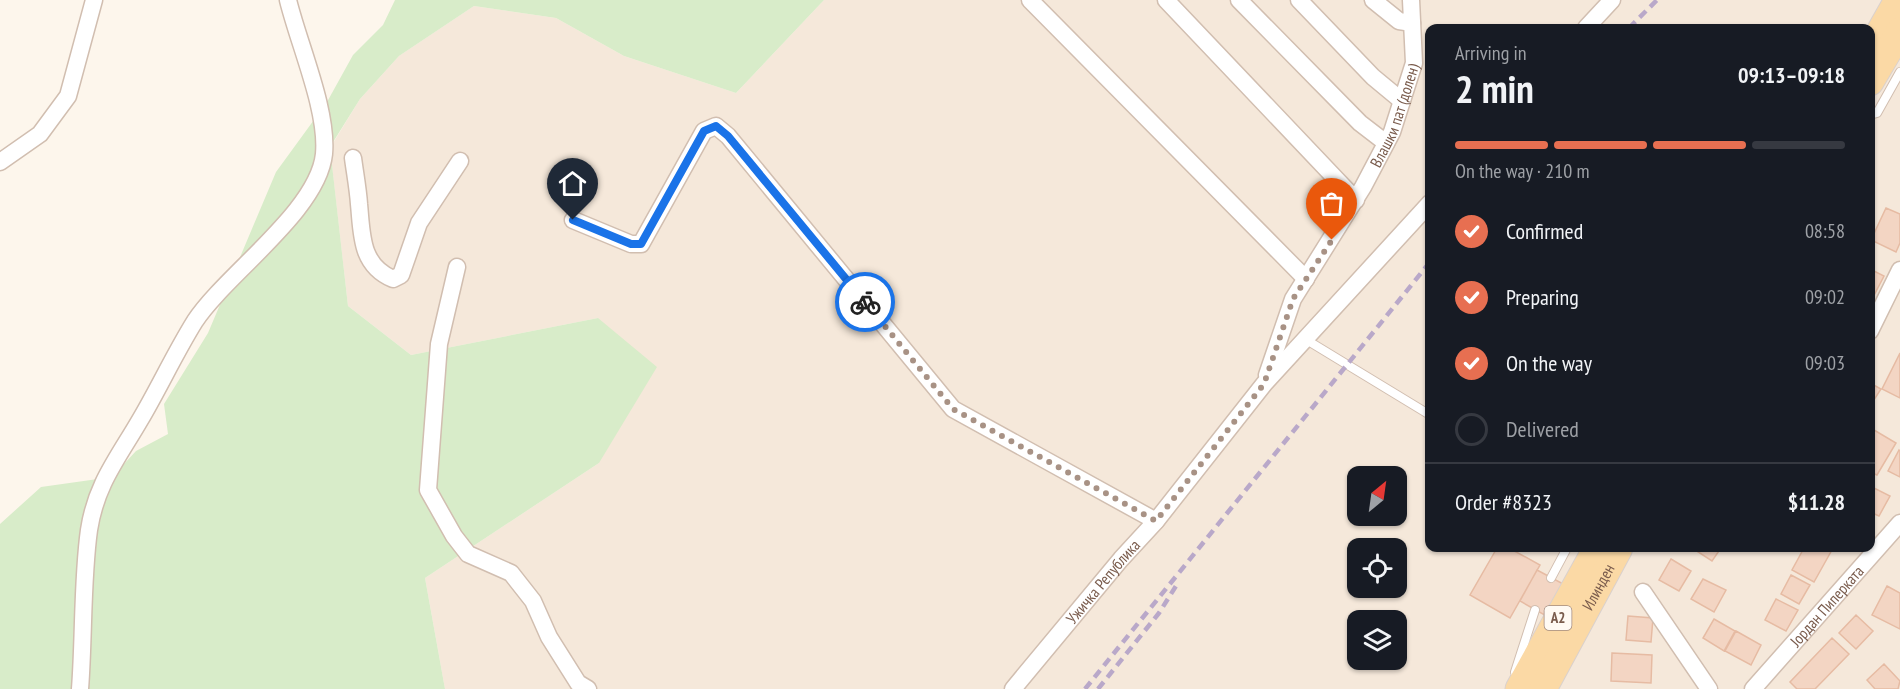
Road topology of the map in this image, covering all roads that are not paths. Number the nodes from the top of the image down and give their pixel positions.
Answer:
1 (94, 0) edge
2 (288, 0) edge
3 (1030, 0) edge
4 (1166, 0) edge
5 (1239, 0) edge
6 (1299, 0) edge
7 (1373, 0) edge
8 (1411, 0) edge
9 (1612, 0) edge
10 (1898, 0) edge
11 (1412, 23) junction
12 (1590, 24) edge
13 (1900, 31) edge
14 (1875, 39) edge
15 (1900, 72) edge
16 (1875, 74) edge
17 (1402, 101) junction
18 (1875, 113) edge
19 (1386, 143) junction
20 (353, 158) dead end
21 (460, 161) dead end
22 (0, 162) edge
23 (1356, 200) junction
24 (1425, 208) edge
25 (573, 220) dead end
26 (457, 267) dead end
27 (1899, 274) edge
28 (1306, 279) junction
29 (1875, 321) edge
30 (1305, 339) junction
31 (1264, 384) junction
32 (1425, 412) edge
33 (1156, 521) junction
34 (1900, 524) edge
35 (1876, 541) edge
36 (1565, 552) edge
37 (1595, 552) edge
38 (1617, 552) edge
39 (1867, 552) edge
40 (1551, 578) dead end
41 (1643, 592) dead end
42 (1535, 610) dead end
43 (80, 689) edge
44 (588, 689) edge
45 (1012, 689) edge
46 (1510, 689) edge
47 (1519, 689) edge
48 (1543, 689) edge
49 (1709, 689) edge
50 (1753, 689) edge

1 - 22 street
2 - 43 street
3 - 28 street
4 - 23 street
5 - 19 street
6 - 17 street
7 - 11 street
8 - 11 street, Влашки пат (долен)
9 - 12 street
10 - 14 main road
11 - 17 street, Влашки пат (долен)
13 - 16 main road
15 - 18 lane
17 - 19 street, Влашки пат (долен)
19 - 23 street, Влашки пат (долен)
20 - 21 street
23 - 28 street, Влашки пат (долен)
24 - 30 street, Ужичка Република
25 - 33 street
26 - 44 street
27 - 29 street
28 - 31 street, Влашки пат (долен)
30 - 31 street, Ужичка Република
30 - 32 lane
31 - 33 street, Ужичка Република
33 - 45 street, Ужичка Република
34 - 35 street, Јордан Пиперката
36 - 40 lane
37 - 47 main road, Илинден / A2
38 - 48 main road, Илинден / A2
39 - 50 street, Јордан Пиперката
41 - 49 street
42 - 46 lane

